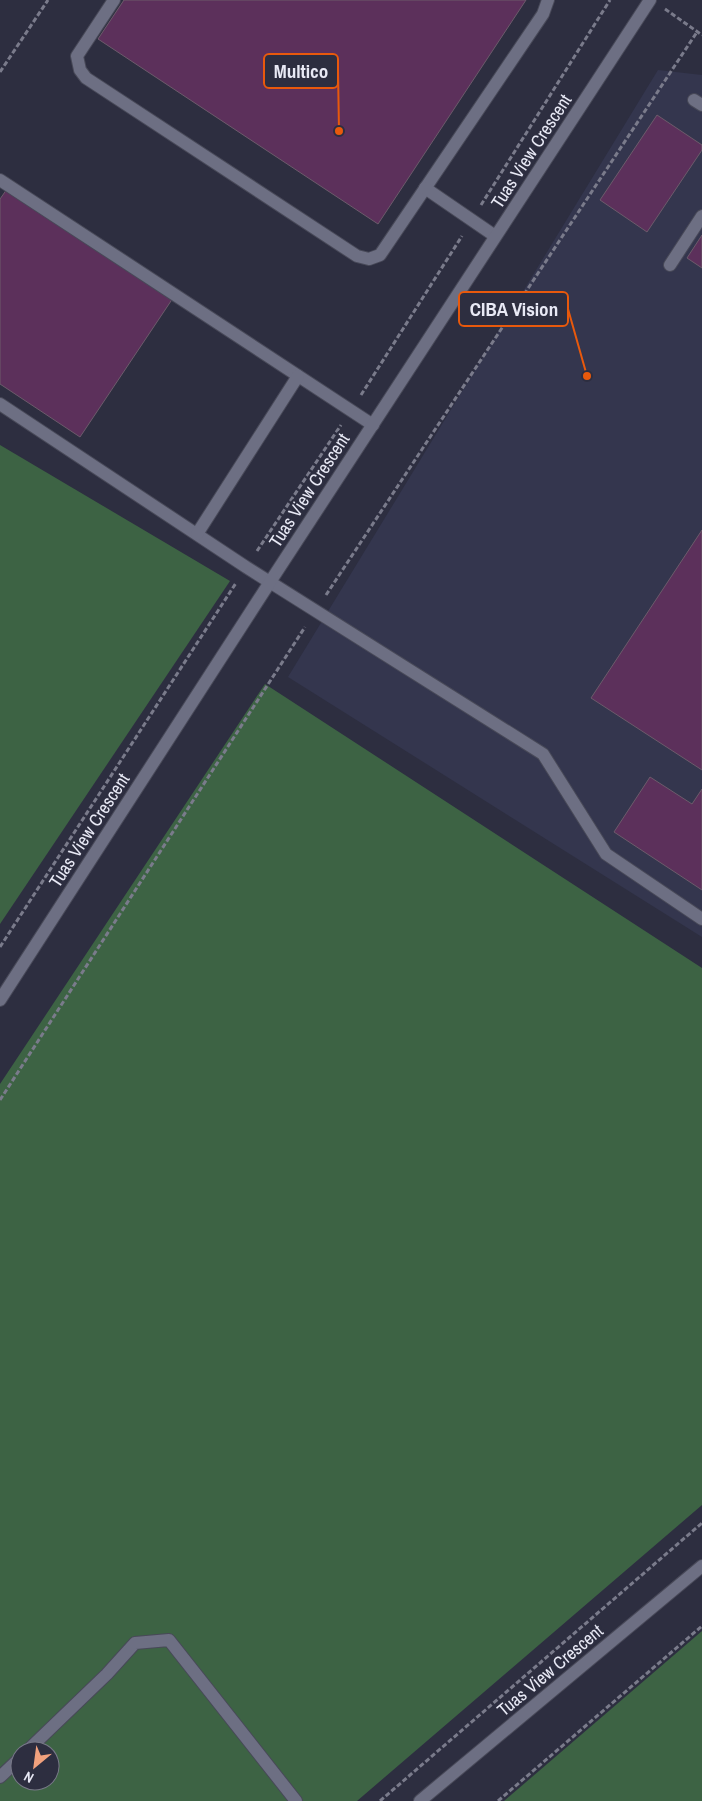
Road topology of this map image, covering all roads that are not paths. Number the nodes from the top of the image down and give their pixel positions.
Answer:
1 (114, 0) edge
2 (548, 0) edge
3 (655, 3) edge
4 (0, 180) edge
5 (424, 188) junction
6 (702, 216) edge
7 (495, 236) junction
8 (670, 265) dead end
9 (298, 376) junction
10 (0, 404) edge
11 (372, 425) junction
12 (197, 534) junction
13 (270, 582) junction
14 (702, 919) edge
15 (0, 1000) edge
16 (702, 1566) edge
17 (37, 1741) edge
18 (10, 1768) edge
19 (0, 1777) edge
20 (296, 1801) edge
21 (420, 1801) edge

1 - 5 street
2 - 5 street
3 - 7 street, Tuas View Crescent
4 - 9 street
5 - 7 street
6 - 8 street
7 - 11 street, Tuas View Crescent
9 - 11 street
9 - 12 street
10 - 12 street
11 - 13 street, Tuas View Crescent
12 - 13 street
13 - 14 street
13 - 15 street, Tuas View Crescent
16 - 21 street, Tuas View Crescent
17 - 20 street
18 - 19 street

